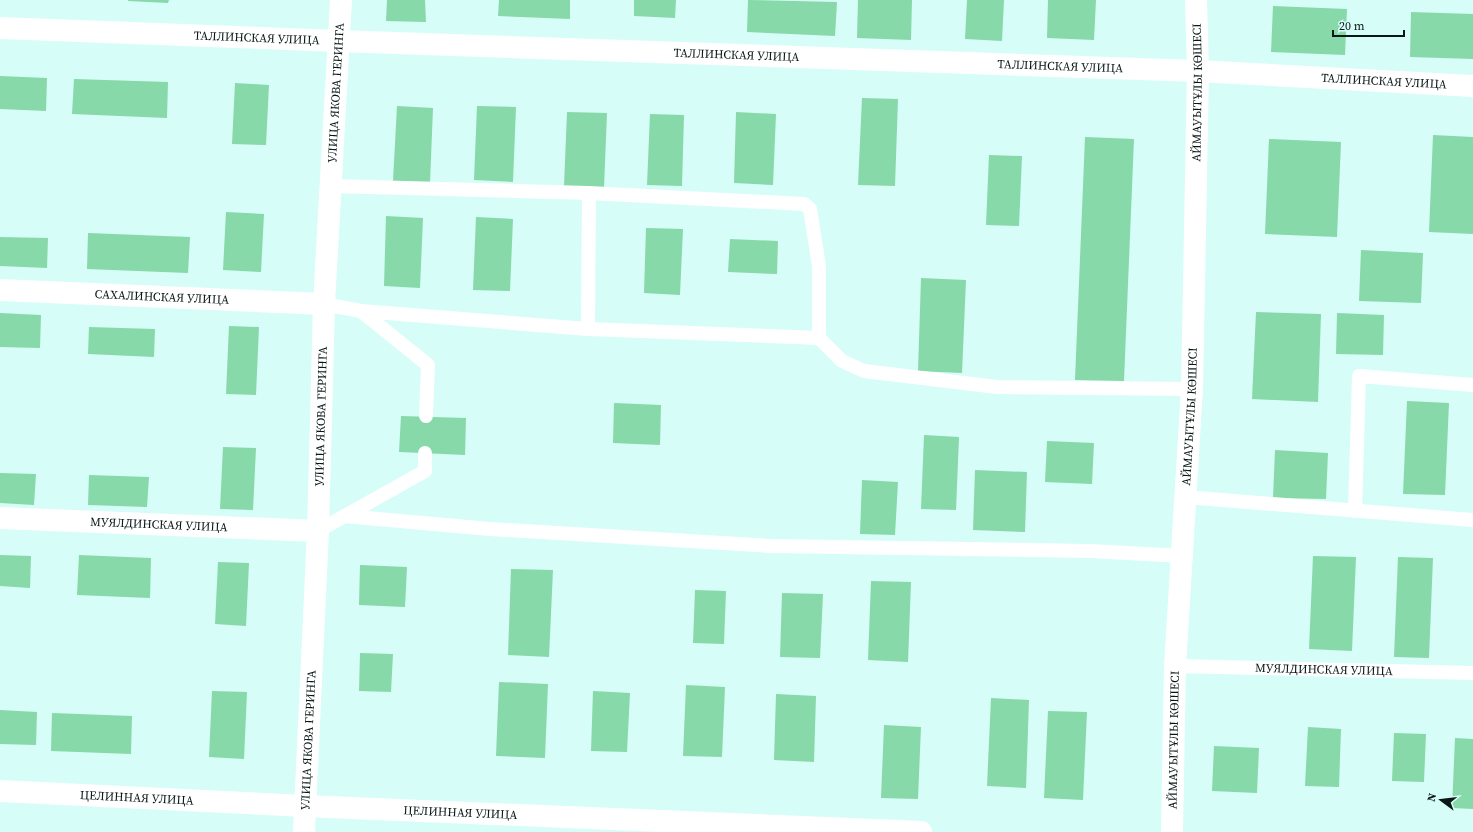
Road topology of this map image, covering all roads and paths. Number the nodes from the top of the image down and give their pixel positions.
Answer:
1 (341, 0) edge
2 (1196, 0) edge
3 (0, 28) edge
4 (339, 41) junction
5 (1198, 71) junction
6 (1473, 86) edge
7 (330, 186) junction
8 (589, 194) junction
9 (0, 290) edge
10 (324, 304) junction
11 (361, 312) junction
12 (588, 329) junction
13 (819, 338) junction
14 (1473, 385) edge
15 (1192, 389) junction
16 (426, 416) dead end
17 (425, 453) dead end
18 (1185, 497) junction
19 (1354, 511) junction
20 (344, 516) junction
21 (0, 518) edge
22 (1473, 520) edge
23 (318, 531) junction
24 (1183, 556) junction
25 (1175, 666) junction
26 (1473, 672) edge
27 (0, 791) edge
28 (305, 806) junction
29 (304, 832) edge
30 (921, 832) edge
31 (1172, 832) edge

1 - 4 street, УЛИЦА ЯКОВА ГЕРИНГА
2 - 5 street, АЙМАУЫТҰЛЫ КӨШЕСІ
3 - 4 street, ТАЛЛИНСКАЯ УЛИЦА
4 - 5 street, ТАЛЛИНСКАЯ УЛИЦА
4 - 7 street, УЛИЦА ЯКОВА ГЕРИНГА
5 - 6 street, ТАЛЛИНСКАЯ УЛИЦА
5 - 15 street, АЙМАУЫТҰЛЫ КӨШЕСІ
7 - 8 lane
7 - 10 street, УЛИЦА ЯКОВА ГЕРИНГА
8 - 12 lane
8 - 13 lane
9 - 10 street, САХАЛИНСКАЯ УЛИЦА
10 - 11 lane
10 - 23 street, УЛИЦА ЯКОВА ГЕРИНГА
11 - 12 lane
11 - 16 lane
12 - 13 lane
13 - 15 lane
14 - 19 lane
15 - 18 street, АЙМАУЫТҰЛЫ КӨШЕСІ
17 - 20 lane
18 - 19 lane
18 - 24 street, АЙМАУЫТҰЛЫ КӨШЕСІ
19 - 22 lane
20 - 23 lane
20 - 24 lane
21 - 23 street, МУЯЛДИНСКАЯ УЛИЦА
23 - 28 street, УЛИЦА ЯКОВА ГЕРИНГА
24 - 25 street, АЙМАУЫТҰЛЫ КӨШЕСІ
25 - 26 lane, МУЯЛДИНСКАЯ УЛИЦА
25 - 31 street, АЙМАУЫТҰЛЫ КӨШЕСІ
27 - 28 street, ЦЕЛИННАЯ УЛИЦА
28 - 29 street, УЛИЦА ЯКОВА ГЕРИНГА
28 - 30 street, ЦЕЛИННАЯ УЛИЦА

